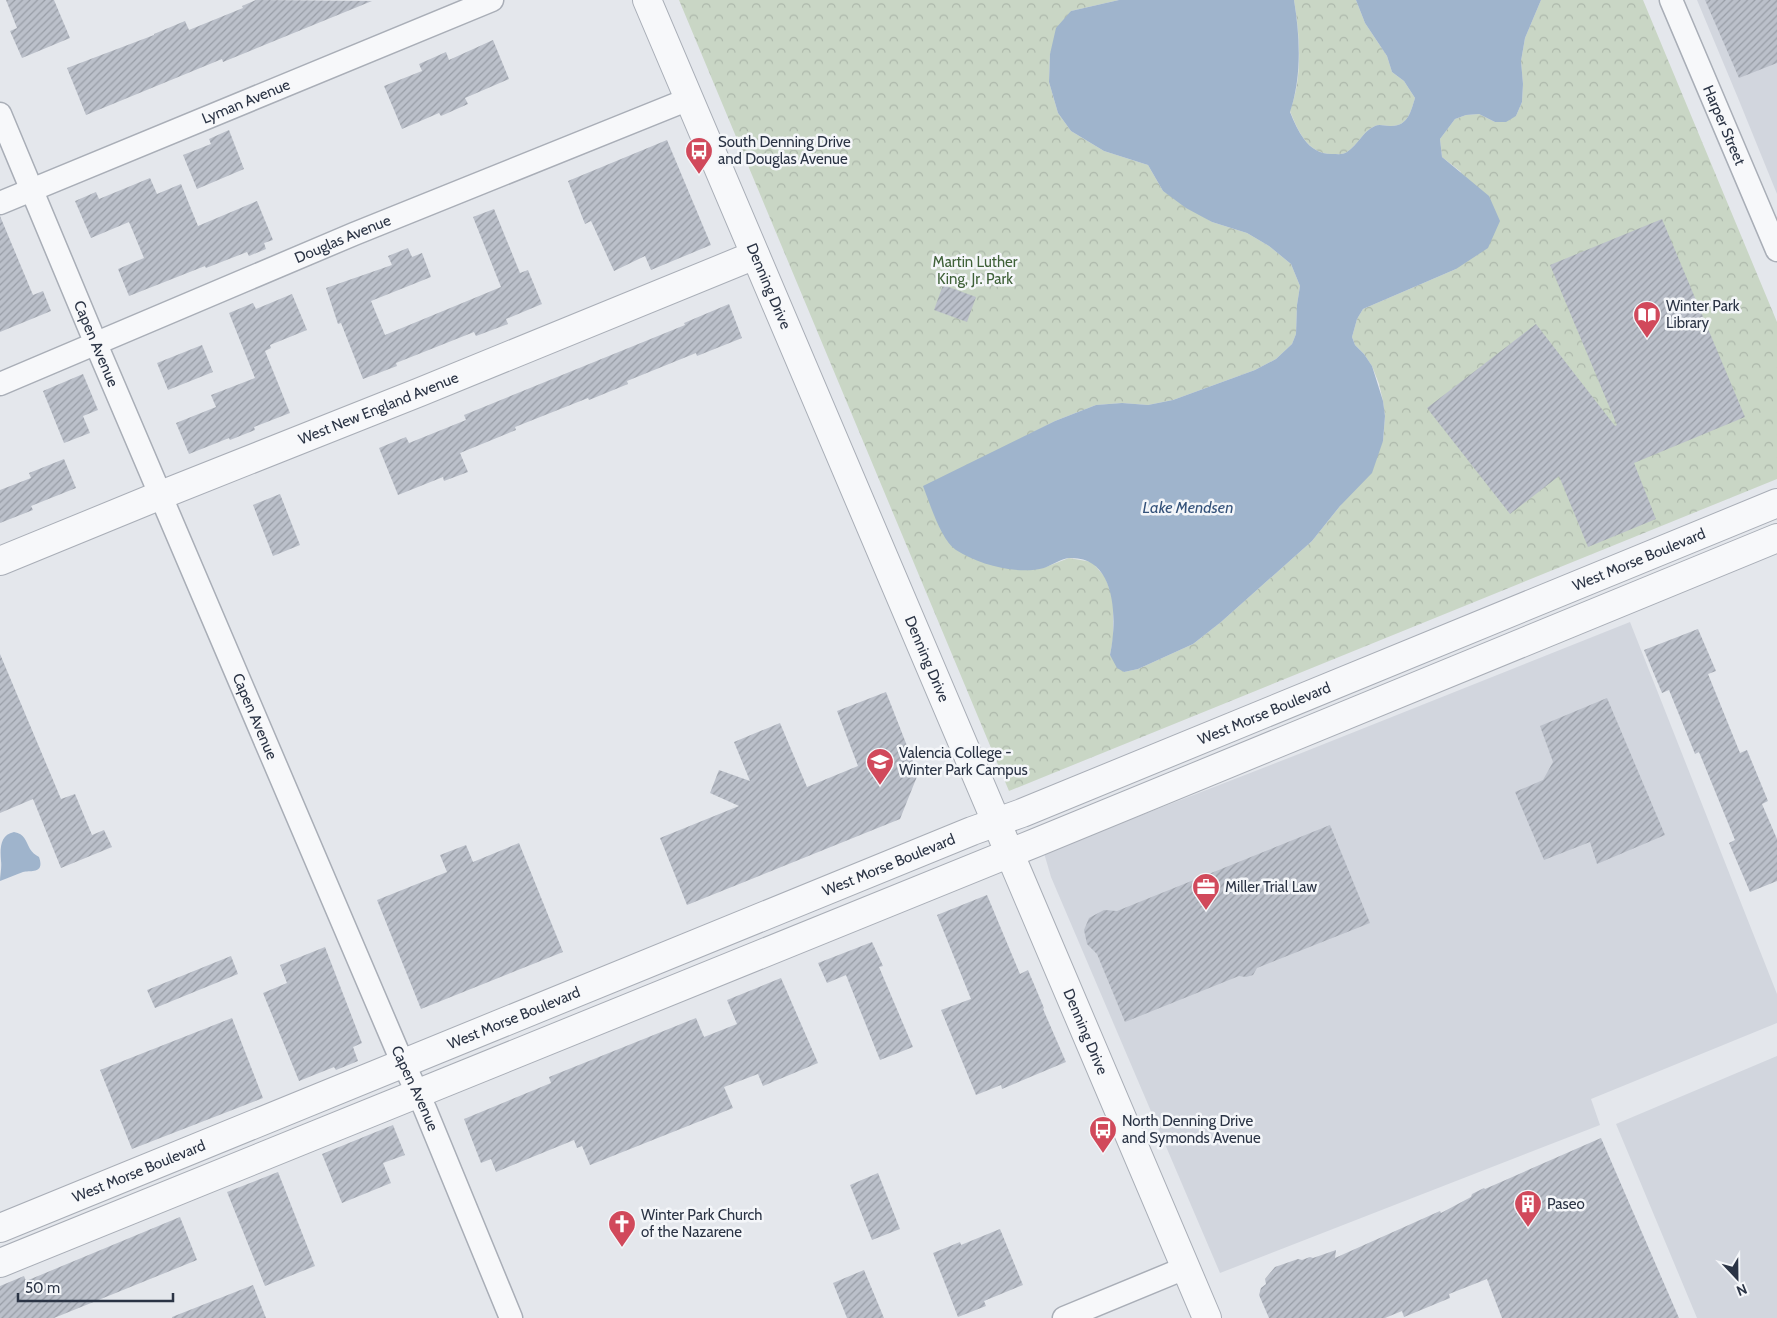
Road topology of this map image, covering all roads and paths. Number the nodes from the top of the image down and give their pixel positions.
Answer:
1 (492, 0) edge
2 (647, 0) edge
3 (1671, 0) edge
4 (689, 99) junction
5 (0, 114) edge
6 (32, 190) junction
7 (0, 203) edge
8 (1777, 250) edge
9 (755, 255) junction
10 (96, 344) junction
11 (0, 384) edge
12 (161, 495) junction
13 (1777, 503) edge
14 (1777, 538) edge
15 (0, 562) edge
16 (1364, 672) junction
17 (1376, 702) junction
18 (995, 823) junction
19 (1008, 853) junction
20 (404, 1063) junction
21 (418, 1094) junction
22 (0, 1228) edge
23 (0, 1264) edge
24 (1185, 1268) junction
25 (511, 1318) edge
26 (1064, 1318) edge
27 (1206, 1318) edge

1 - 6 street, Lyman Avenue
2 - 4 street, Denning Drive
3 - 8 street, Harper Street
4 - 9 street, Denning Drive
4 - 10 street, Douglas Avenue
5 - 6 street, Capen Avenue
6 - 7 street, Lyman Avenue
6 - 10 street, Capen Avenue
9 - 12 street, West New England Avenue
9 - 18 street, Denning Drive
10 - 11 street, Douglas Avenue
10 - 12 street, Capen Avenue
12 - 15 street, West New England Avenue
12 - 20 street, Capen Avenue
13 - 16 street, West Morse Boulevard
14 - 17 street
16 - 17 street
16 - 18 street, West Morse Boulevard
17 - 19 street
18 - 19 street, Denning Drive
18 - 20 street, West Morse Boulevard
19 - 21 street
19 - 24 street, Denning Drive
20 - 21 street, Capen Avenue
20 - 22 street, West Morse Boulevard
21 - 23 street
21 - 25 street, Capen Avenue
24 - 26 street
24 - 27 street, Denning Drive

